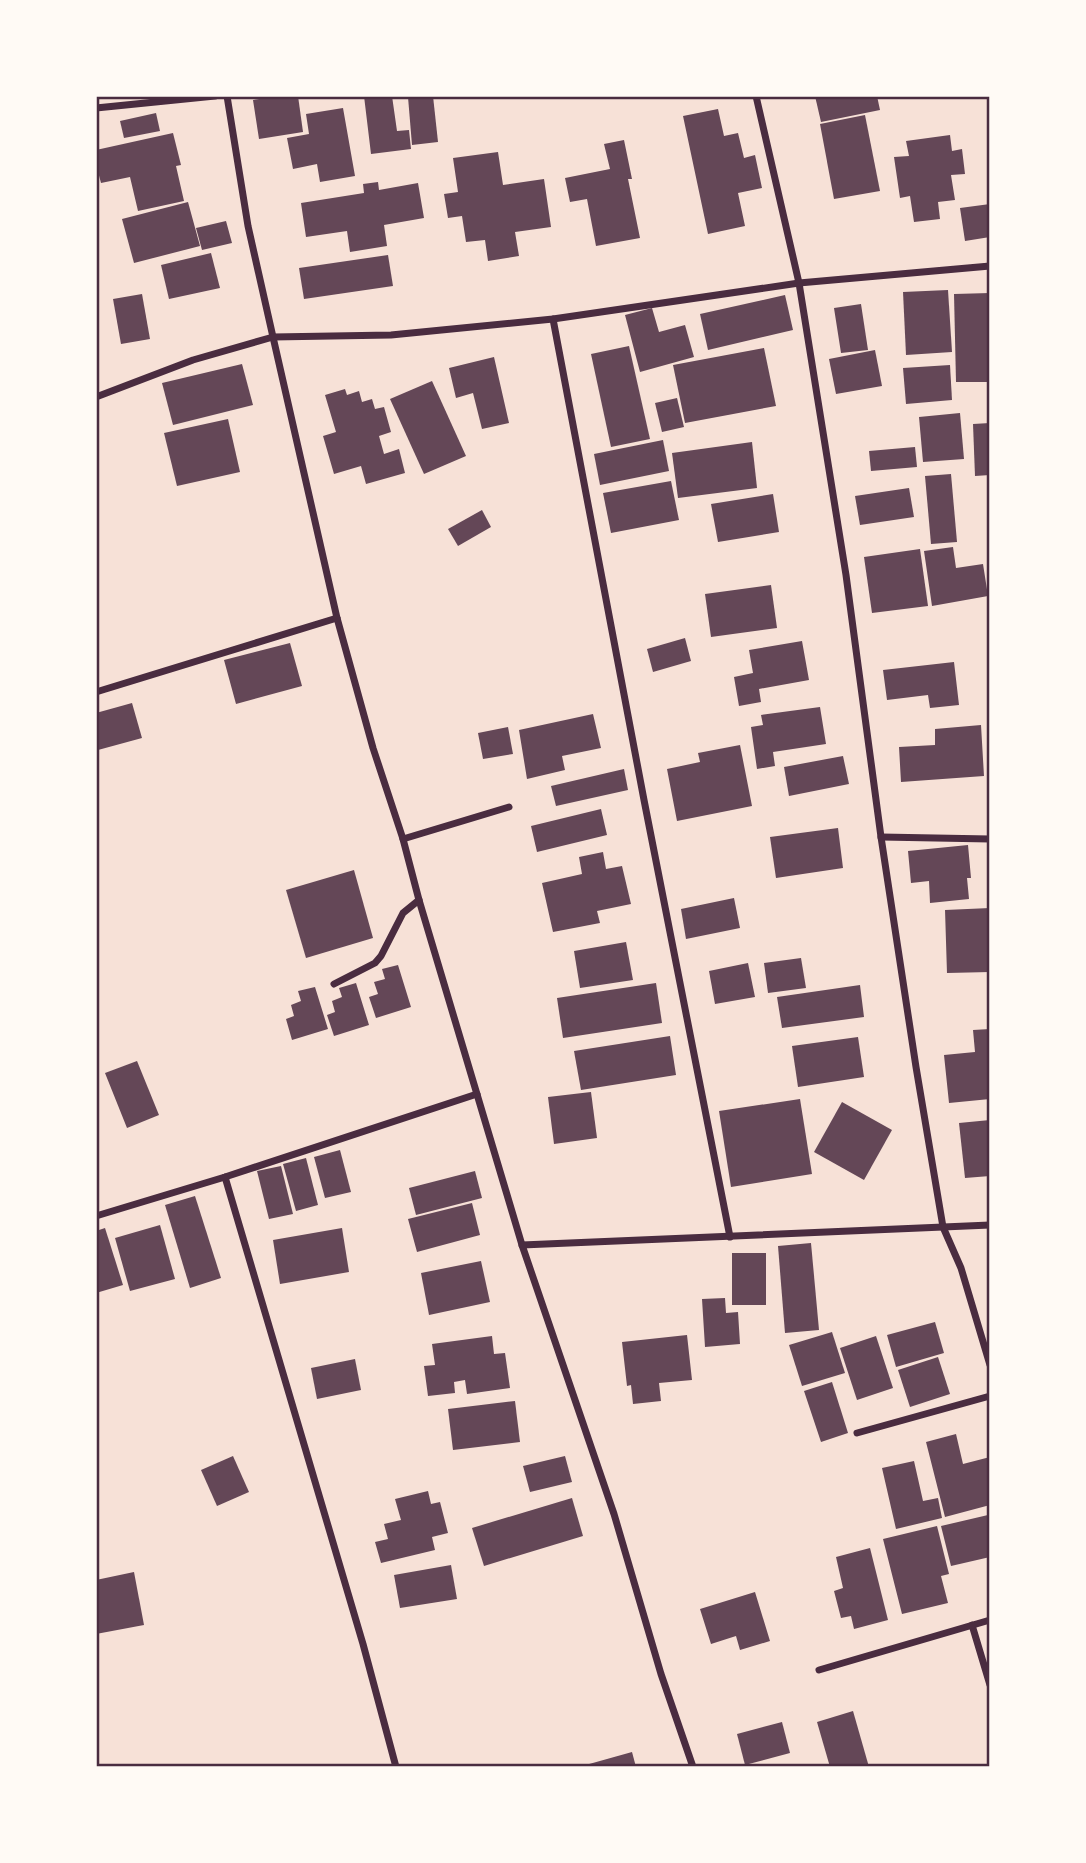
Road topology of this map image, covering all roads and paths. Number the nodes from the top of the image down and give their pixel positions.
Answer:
1 (215, 96) edge
2 (227, 96) edge
3 (756, 96) edge
4 (96, 108) edge
5 (990, 266) edge
6 (799, 283) junction
7 (552, 319) junction
8 (272, 337) junction
9 (96, 397) edge
10 (337, 618) junction
11 (96, 692) edge
12 (509, 807) dead end
13 (881, 837) junction
14 (403, 839) junction
15 (990, 839) edge
16 (419, 900) junction
17 (334, 984) dead end
18 (477, 1094) junction
19 (225, 1177) junction
20 (96, 1216) edge
21 (990, 1225) edge
22 (943, 1227) junction
23 (730, 1237) junction
24 (522, 1245) junction
25 (990, 1364) edge
26 (990, 1396) edge
27 (856, 1433) dead end
28 (990, 1620) edge
29 (972, 1625) junction
30 (819, 1670) dead end
31 (990, 1685) edge
32 (396, 1767) edge
33 (693, 1767) edge

1 - 4 street
2 - 8 street
3 - 6 street
5 - 6 street
6 - 7 street
6 - 13 street
7 - 8 street
7 - 23 street
8 - 9 street
8 - 10 street
10 - 11 street
10 - 14 street
12 - 14 street
13 - 15 street
13 - 22 street
14 - 16 street
16 - 17 street
16 - 18 street
18 - 19 street
18 - 24 street
19 - 20 street
19 - 32 street
21 - 22 street
22 - 23 street
22 - 25 street
23 - 24 street
24 - 33 street
26 - 27 street
28 - 29 street
29 - 30 street
29 - 31 street

